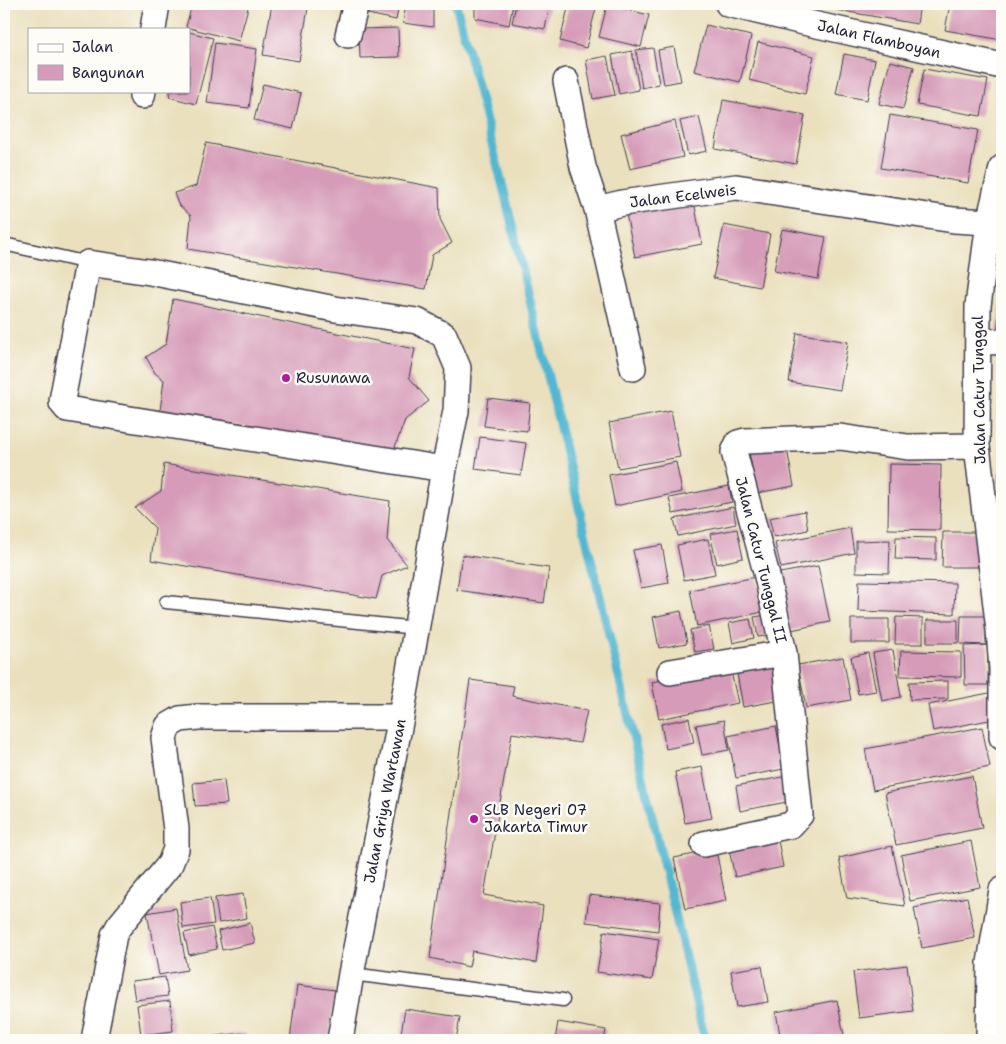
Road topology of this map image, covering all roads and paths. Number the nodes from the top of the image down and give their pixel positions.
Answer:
1 (158, 4) edge
2 (356, 4) edge
3 (728, 4) edge
4 (153, 28) edge
5 (348, 35) dead end
6 (1002, 66) edge
7 (566, 82) dead end
8 (1002, 168) edge
9 (597, 209) junction
10 (996, 224) edge
11 (4, 244) edge
12 (88, 263) junction
13 (990, 341) edge
14 (633, 368) dead end
15 (977, 446) junction
16 (444, 469) junction
17 (166, 602) dead end
18 (416, 628) junction
19 (784, 653) junction
20 (1002, 669) edge
21 (670, 672) dead end
22 (401, 717) junction
23 (1002, 737) edge
24 (704, 844) dead end
25 (1002, 890) edge
26 (351, 974) junction
27 (563, 1000) dead end
28 (94, 1040) edge
29 (340, 1040) edge
30 (990, 1040) edge

1 - 4 street
2 - 5 street
3 - 6 street, Jalan Flamboyan
7 - 9 street
8 - 10 street, Jalan Catur Tunggal
9 - 10 street, Jalan Ecelweis
9 - 14 street
10 - 13 street, Jalan Catur Tunggal
11 - 12 lane
12 - 16 street, Jalan Griya Wartawan
12 - 16 street
13 - 15 street, Jalan Catur Tunggal
15 - 19 street, Jalan Catur Tunggal II
15 - 20 street, Jalan Catur Tunggal
16 - 18 street, Jalan Griya Wartawan
17 - 18 lane
18 - 22 street, Jalan Griya Wartawan
19 - 21 street
19 - 24 street, Jalan Catur Tunggal II
20 - 23 street, Jalan Catur Tunggal
22 - 26 street, Jalan Griya Wartawan
22 - 28 street
25 - 30 street
26 - 27 lane
26 - 29 street, Jalan Griya Wartawan

